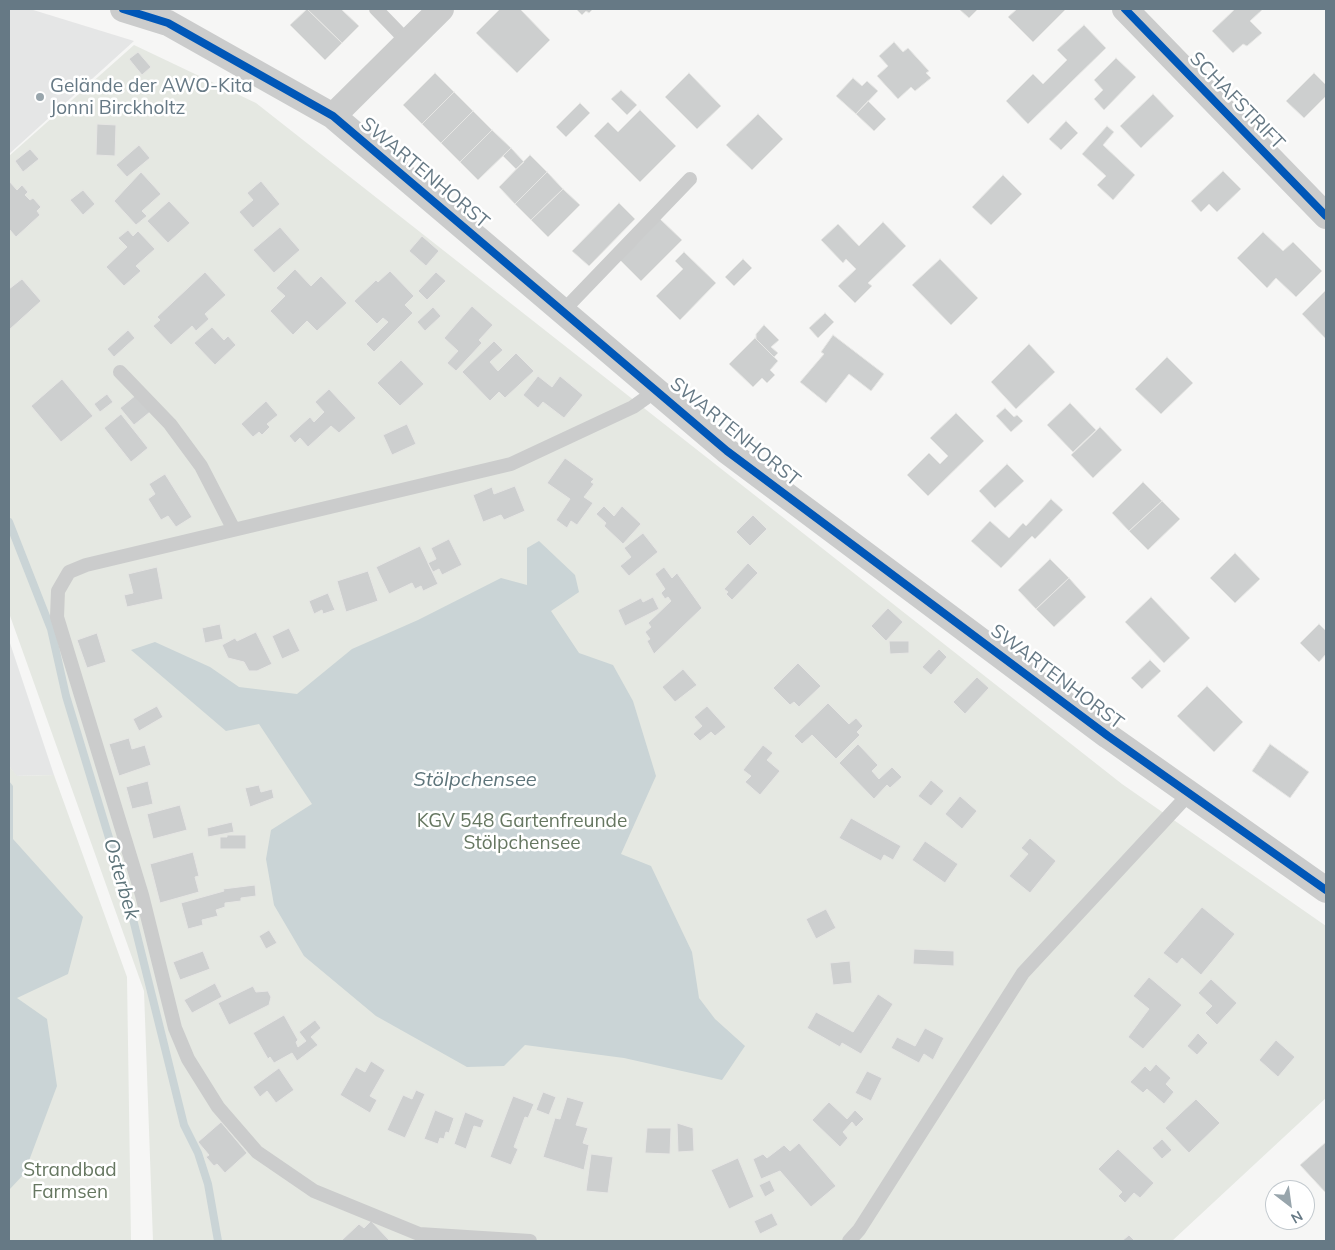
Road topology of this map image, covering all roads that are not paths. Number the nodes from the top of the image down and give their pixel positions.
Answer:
1 (123, 9) edge
2 (376, 9) edge
3 (441, 9) edge
4 (1125, 9) edge
5 (408, 42) junction
6 (333, 116) junction
7 (690, 179) dead end
8 (1326, 216) edge
9 (563, 311) junction
10 (120, 372) dead end
11 (657, 390) junction
12 (233, 528) junction
13 (1189, 794) junction
14 (1326, 890) edge
15 (530, 1241) edge
16 (849, 1241) edge

1 - 6 street, SWARTENHORST
2 - 5 lane
3 - 5 street
4 - 8 street, SCHAFSTRIFT
5 - 6 street
6 - 9 street, SWARTENHORST
7 - 9 lane
9 - 11 street, SWARTENHORST
10 - 12 lane
11 - 12 lane
11 - 13 street, SWARTENHORST
12 - 15 lane
13 - 14 street, SWARTENHORST
13 - 16 lane

